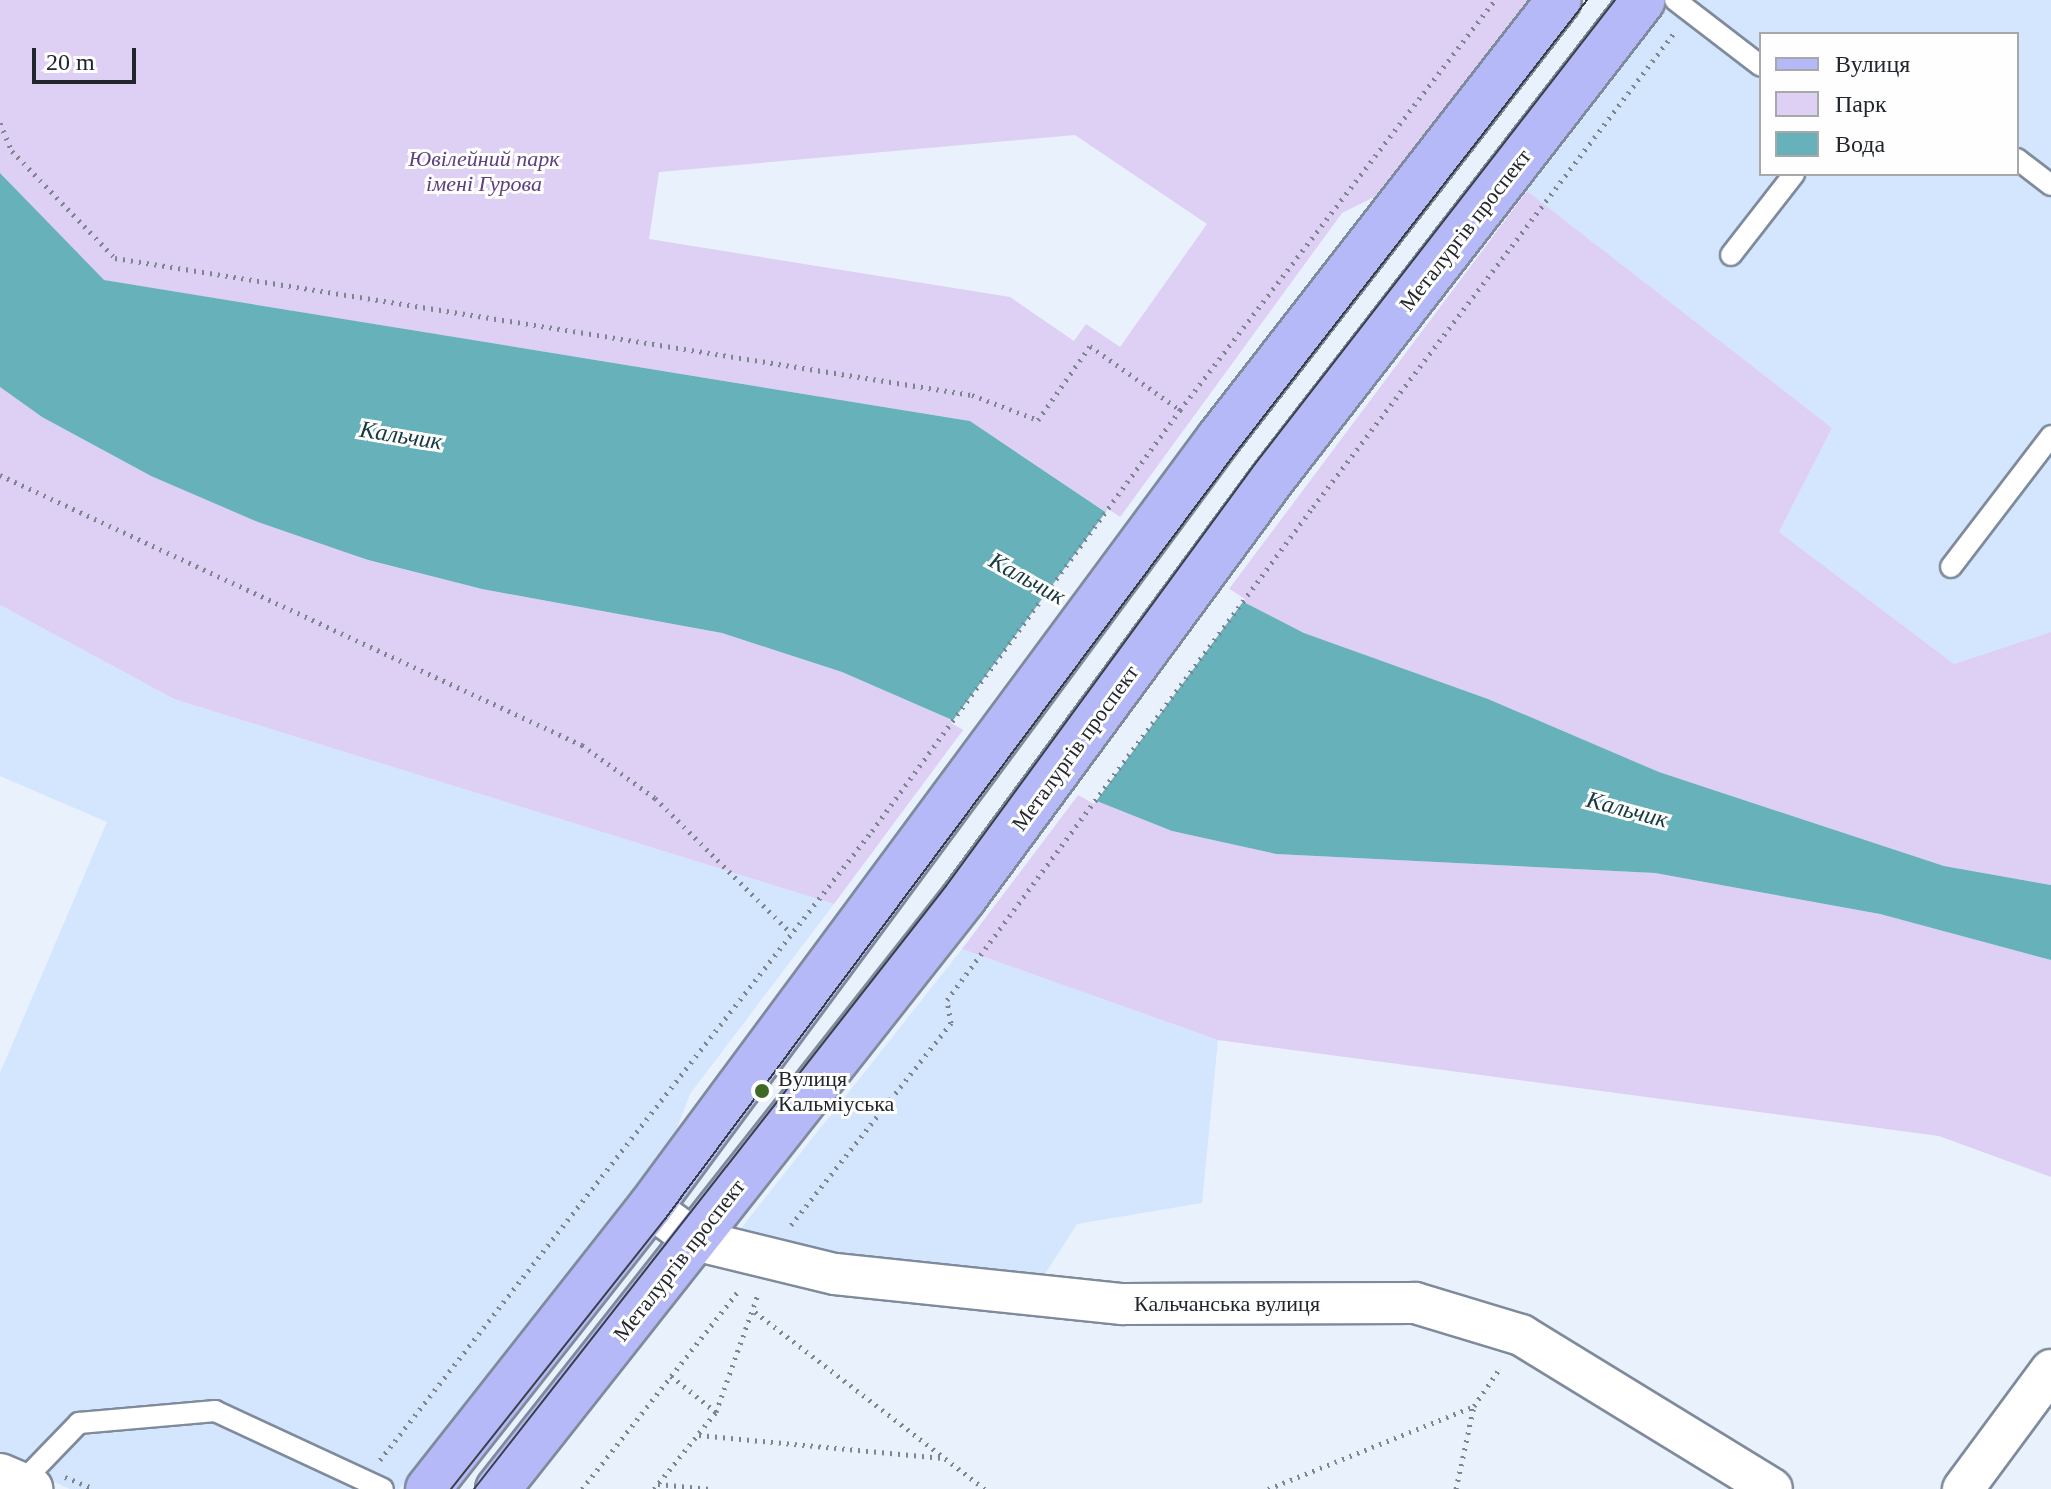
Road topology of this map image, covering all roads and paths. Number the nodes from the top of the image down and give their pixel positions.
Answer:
1 (1495, 0) edge
2 (1559, 0) edge
3 (1643, 0) edge
4 (1683, 6) edge
5 (1759, 64) edge
6 (0, 123) edge
7 (2019, 161) edge
8 (1792, 176) edge
9 (2051, 185) edge
10 (1731, 255) dead end
11 (1180, 410) junction
12 (2051, 436) edge
13 (0, 475) edge
14 (1951, 567) dead end
15 (791, 933) junction
16 (951, 1023) dead end
17 (650, 1207) junction
18 (695, 1240) junction
19 (2051, 1370) edge
20 (671, 1376) dead end
21 (716, 1412) junction
22 (698, 1435) junction
23 (944, 1458) junction
24 (364, 1480) junction
25 (17, 1483) edge
26 (656, 1487) edge
27 (383, 1489) edge
28 (428, 1489) edge
29 (498, 1489) edge
30 (711, 1489) edge
31 (985, 1489) edge
32 (1268, 1489) edge
33 (1456, 1489) edge
34 (1772, 1489) edge
35 (1963, 1489) edge

1 - 11 path
2 - 17 main road
3 - 18 main road, Металургів проспект
4 - 5 lane
4 - 16 path
6 - 11 path
7 - 9 lane
8 - 10 lane
11 - 15 path
12 - 14 lane
13 - 15 path
15 - 24 path
17 - 18 street, Кальчанська вулиця
17 - 28 main road
18 - 29 main road, Металургів проспект
18 - 34 street, Кальчанська вулиця
19 - 35 street
20 - 21 path
21 - 22 path
21 - 23 path
22 - 23 path
22 - 26 path
23 - 31 path
24 - 25 lane
24 - 27 lane
26 - 30 path
32 - 33 path

